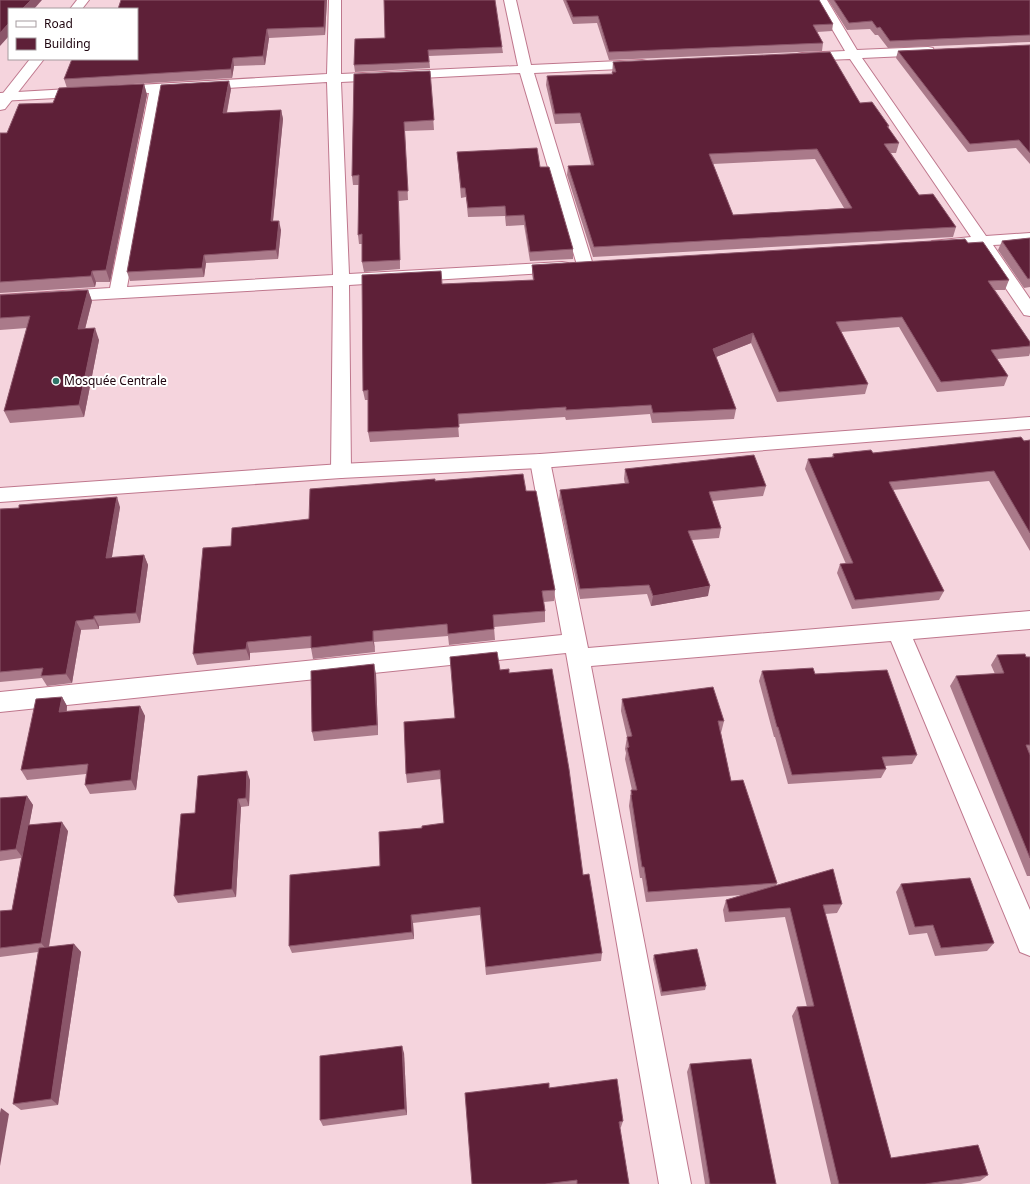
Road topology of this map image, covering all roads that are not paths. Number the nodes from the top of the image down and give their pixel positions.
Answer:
1 (83, 0) edge
2 (335, 0) edge
3 (510, 0) edge
4 (821, 0) edge
5 (77, 8) edge
6 (938, 51) edge
7 (853, 54) junction
8 (789, 57) edge
9 (36, 60) edge
10 (654, 64) edge
11 (526, 70) junction
12 (334, 78) junction
13 (156, 89) junction
14 (2, 100) edge
15 (1030, 238) edge
16 (982, 242) junction
17 (926, 245) edge
18 (341, 279) junction
19 (118, 292) junction
20 (0, 300) edge
21 (1030, 311) edge
22 (1030, 423) edge
23 (540, 461) junction
24 (341, 471) junction
25 (0, 495) edge
26 (1030, 620) edge
27 (898, 630) junction
28 (576, 651) junction
29 (0, 702) edge
30 (1030, 942) edge
31 (675, 1184) edge

1 - 5 street
2 - 12 street
3 - 11 street
4 - 7 street
6 - 7 street
7 - 8 street
7 - 16 street
9 - 14 street
10 - 11 street
11 - 12 street
11 - 18 street
12 - 13 street
12 - 18 street
13 - 14 street
13 - 19 street
15 - 16 street
16 - 17 street
16 - 21 street
18 - 19 street
18 - 24 street
19 - 20 street
22 - 23 street
23 - 24 street
23 - 28 street
24 - 25 street
26 - 27 street
27 - 28 street
27 - 30 street
28 - 29 street
28 - 31 street

